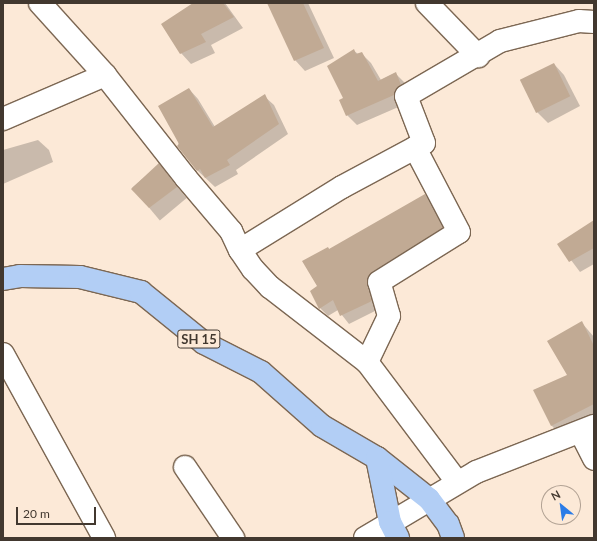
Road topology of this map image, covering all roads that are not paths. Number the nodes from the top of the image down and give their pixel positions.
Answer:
1 (40, 3) edge
2 (426, 3) edge
3 (594, 22) edge
4 (478, 56) junction
5 (105, 75) junction
6 (3, 119) edge
7 (415, 148) junction
8 (240, 250) junction
9 (3, 279) edge
10 (3, 354) edge
11 (367, 362) junction
12 (587, 430) edge
13 (377, 458) junction
14 (594, 459) edge
15 (185, 467) dead end
16 (457, 482) junction
17 (429, 499) junction
18 (394, 530) edge
19 (104, 538) edge
20 (233, 538) edge
21 (365, 538) edge
22 (453, 538) edge

1 - 5 street
2 - 4 street
3 - 4 street
4 - 7 street
5 - 6 street
5 - 8 street
7 - 8 street
7 - 11 street
8 - 11 street
9 - 13 main road, SH 15
10 - 19 street
11 - 16 street
12 - 14 street
12 - 16 street
13 - 17 main road, SH 15
13 - 18 main road
15 - 20 street
16 - 17 street
17 - 18 street
17 - 22 main road, SH 15
18 - 21 street

